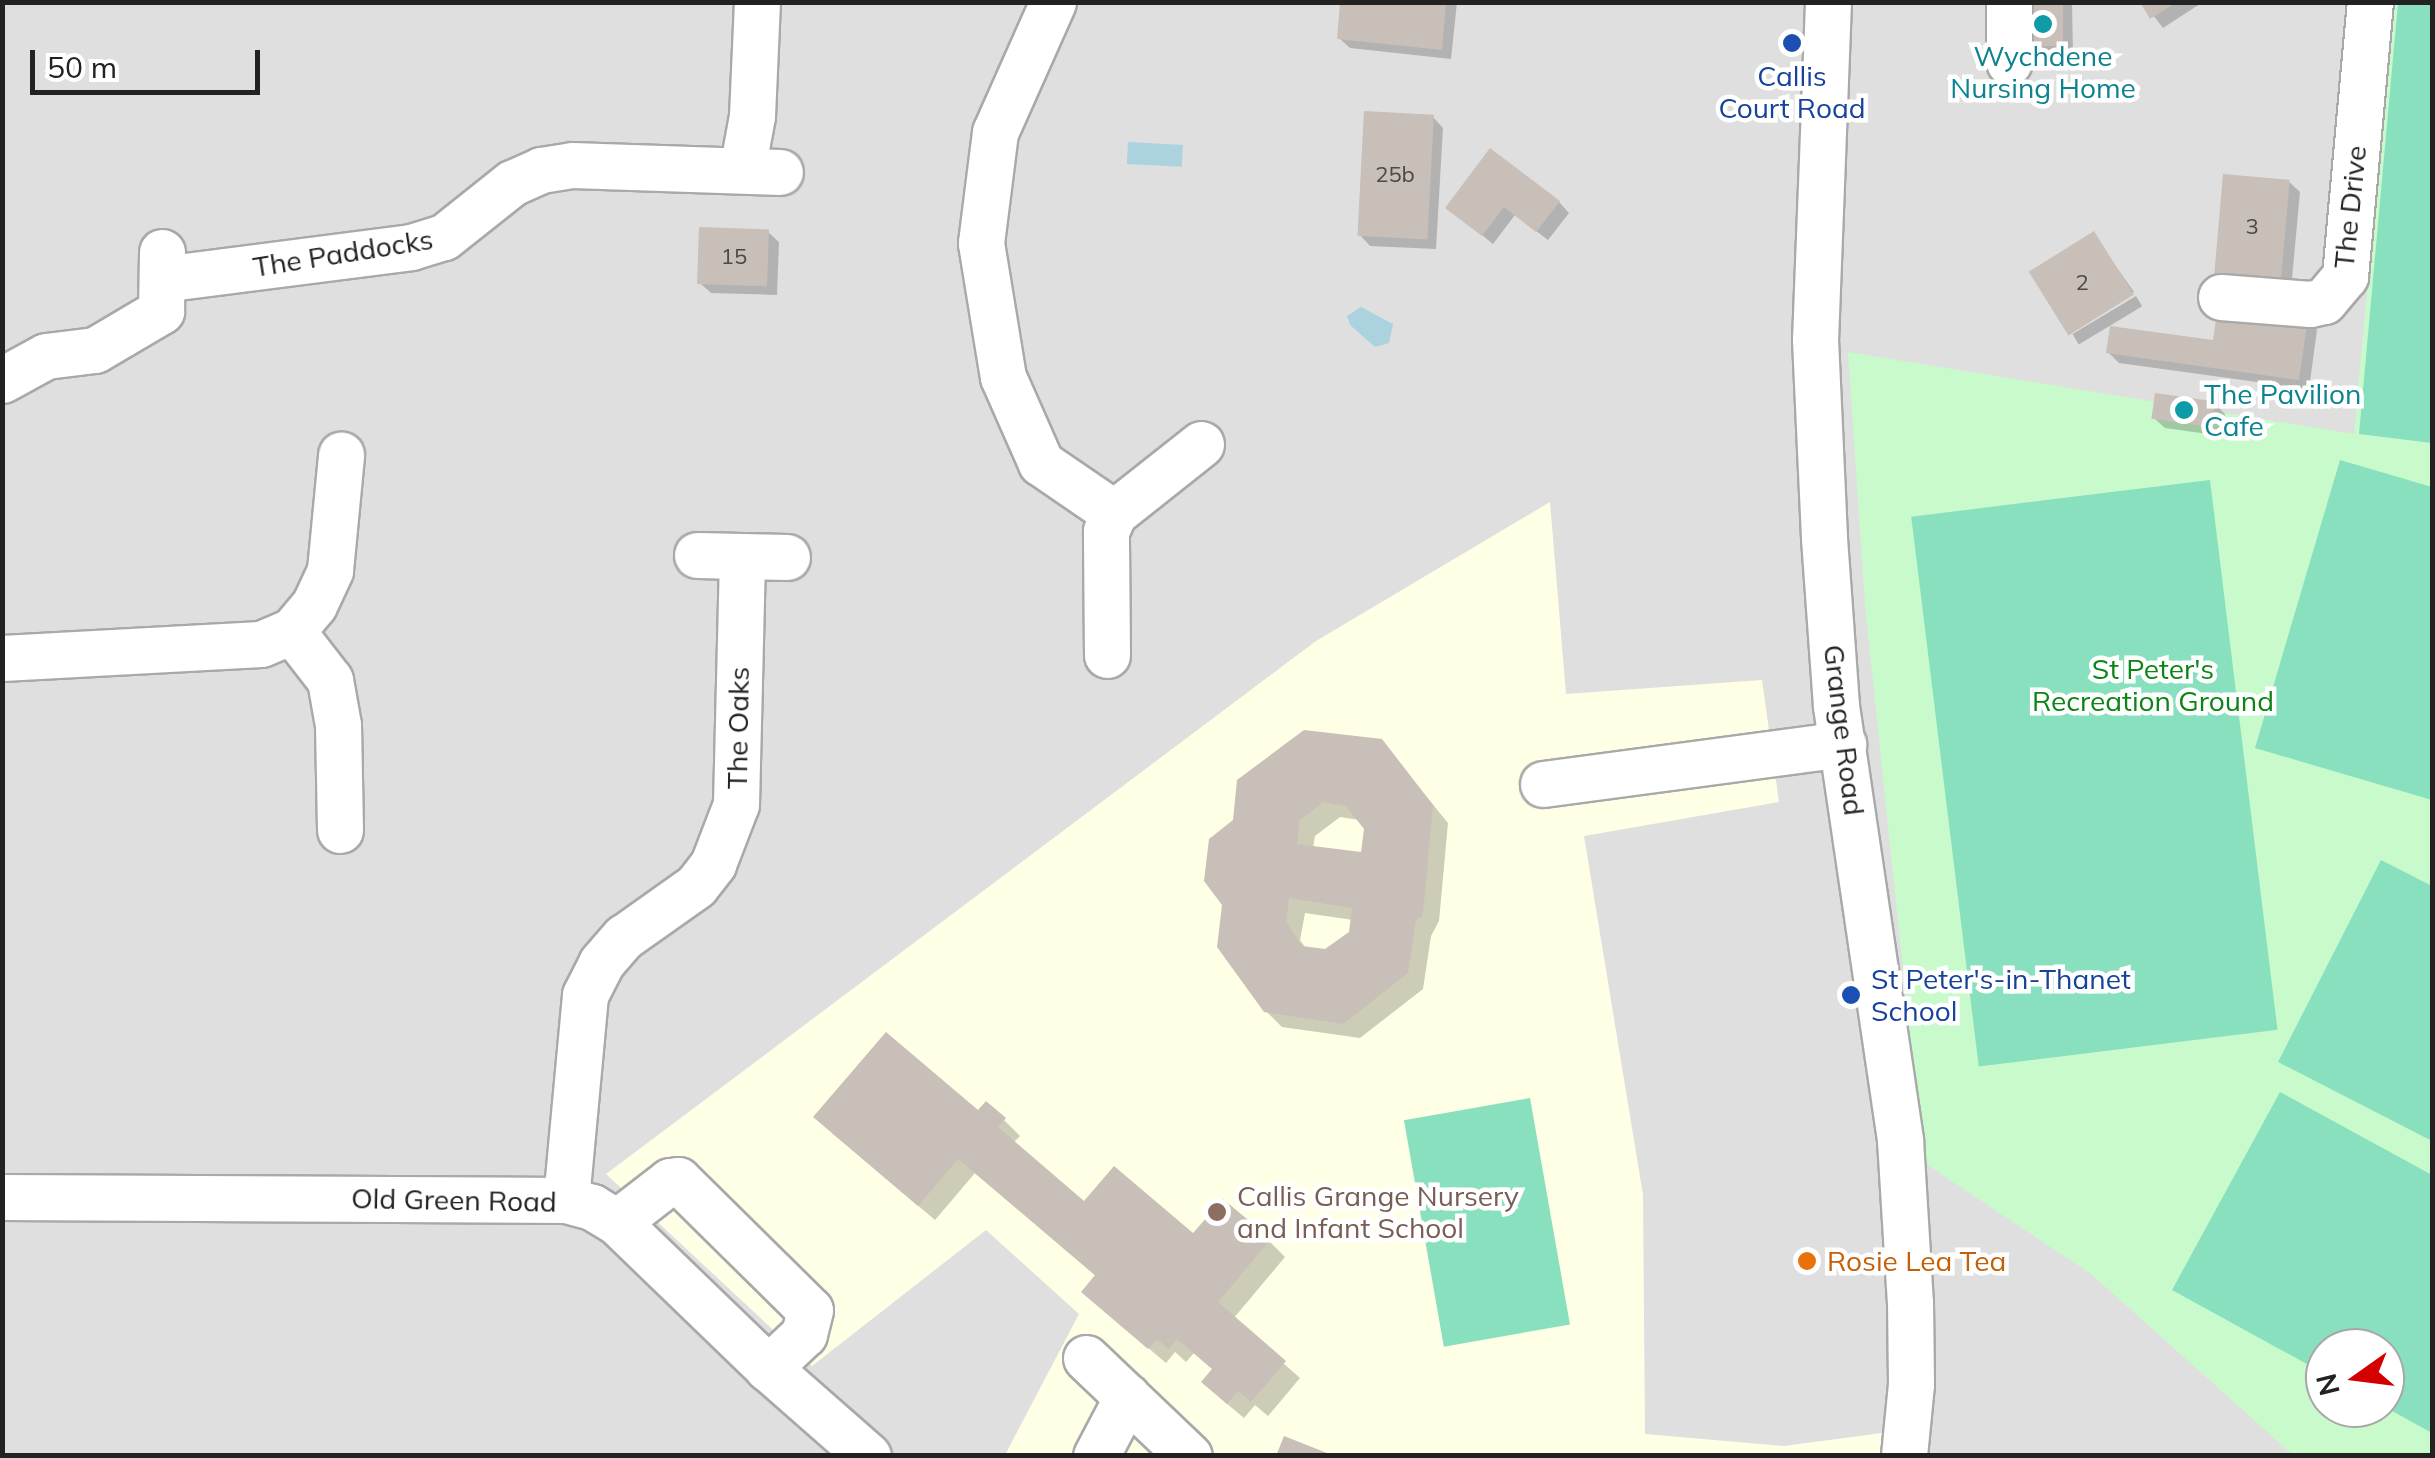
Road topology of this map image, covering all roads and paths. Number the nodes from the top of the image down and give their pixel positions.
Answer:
1 (757, 2) edge
2 (1052, 2) edge
3 (1828, 2) edge
4 (2009, 2) edge
5 (2370, 2) edge
6 (2009, 62) dead end
7 (2221, 297) dead end
8 (2, 380) edge
9 (1199, 442) dead end
10 (352, 475) dead end
11 (1114, 513) junction
12 (696, 554) dead end
13 (742, 556) junction
14 (788, 557) dead end
15 (292, 631) junction
16 (1116, 634) dead end
17 (2, 658) edge
18 (1842, 744) junction
19 (1543, 784) dead end
20 (354, 808) dead end
21 (3, 1192) edge
22 (566, 1200) junction
23 (617, 1222) junction
24 (1086, 1358) dead end
25 (768, 1368) junction
26 (1127, 1397) junction
27 (868, 1456) edge
28 (1096, 1456) edge
29 (1189, 1456) edge
30 (1904, 1456) edge

1 - 8 street, The Paddocks
2 - 11 street
3 - 18 street, Grange Road
4 - 6 street
5 - 7 street, The Drive
9 - 11 street
10 - 15 street
11 - 16 street
12 - 13 street
13 - 14 street
13 - 22 street, The Oaks
15 - 17 street
15 - 20 street
18 - 19 street
18 - 30 street, Grange Road
21 - 22 street, Old Green Road
22 - 23 street, Old Green Road
23 - 25 street, Old Green Road
23 - 25 street
24 - 26 street
25 - 27 street, Old Green Road
26 - 28 street
26 - 29 street

